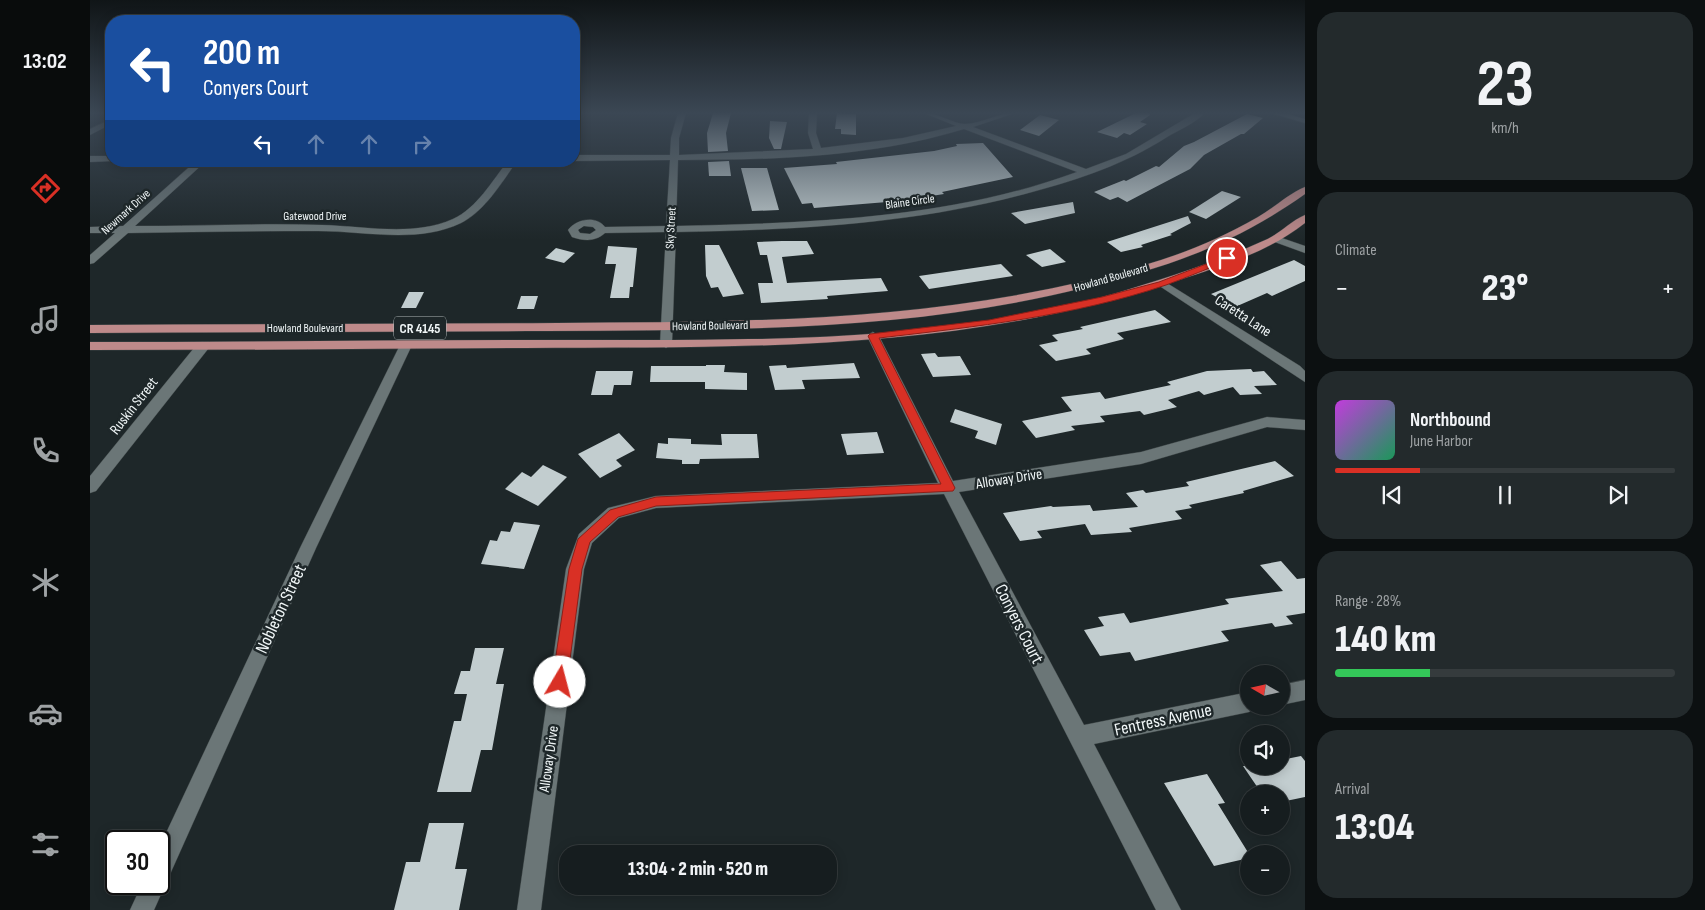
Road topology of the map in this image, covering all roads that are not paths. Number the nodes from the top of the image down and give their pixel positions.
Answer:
1 (782, 155) edge
2 (1042, 155) edge
3 (1128, 155) edge
4 (580, 158) edge
5 (674, 158) junction
6 (90, 159) edge
7 (105, 159) edge
8 (195, 167) edge
9 (508, 167) edge
10 (1088, 173) junction
11 (1305, 190) edge
12 (1305, 218) edge
13 (671, 229) junction
14 (90, 230) edge
15 (125, 230) junction
16 (602, 230) dead end
17 (1272, 231) junction
18 (1239, 232) junction
19 (1251, 249) junction
20 (1305, 250) edge
21 (90, 261) edge
22 (1162, 283) junction
23 (667, 327) junction
24 (90, 328) edge
25 (873, 336) junction
26 (666, 344) junction
27 (406, 345) junction
28 (90, 346) edge
29 (203, 346) junction
30 (1305, 378) edge
31 (1305, 425) edge
32 (90, 487) edge
33 (949, 488) junction
34 (1305, 690) edge
35 (1290, 693) edge
36 (1240, 704) edge
37 (1078, 737) junction
38 (170, 850) edge
39 (149, 895) edge
40 (142, 910) edge
41 (529, 910) edge
42 (1169, 910) edge

1 - 5 street
2 - 10 street
3 - 10 street, Blaine Circle
4 - 5 street
5 - 13 street, Sky Street
6 - 7 street
8 - 15 street, Newmark Drive
9 - 15 street, Gatewood Drive
10 - 13 street, Blaine Circle
11 - 17 main road, Howland Boulevard / CR 4145
12 - 17 main road, Howland Boulevard / CR 4145
13 - 16 street, Blaine Circle
13 - 23 street, Sky Street
14 - 15 street, Gatewood Drive
15 - 21 street, Newmark Drive
17 - 18 main road, Howland Boulevard / CR 4145
17 - 19 main road, Howland Boulevard / CR 4145
17 - 20 street
18 - 19 main road
18 - 23 main road, Howland Boulevard / CR 4145
19 - 22 main road, Howland Boulevard / CR 4145
22 - 25 main road, Howland Boulevard / CR 4145
22 - 30 street, Caretta Lane
23 - 24 main road, Howland Boulevard / CR 4145
23 - 26 street, Sky Street
25 - 26 main road, Howland Boulevard / CR 4145
25 - 33 street, Conyers Court
26 - 27 main road, Howland Boulevard / CR 4145
27 - 29 main road, Howland Boulevard / CR 4145
27 - 38 street, Nobleton Street
28 - 29 main road, Howland Boulevard / CR 4145
29 - 32 street, Ruskin Street
31 - 33 street, Alloway Drive
33 - 37 street, Conyers Court
33 - 41 street, Alloway Drive
34 - 35 street
36 - 37 street, Fentress Avenue
37 - 42 street, Conyers Court
39 - 40 street

